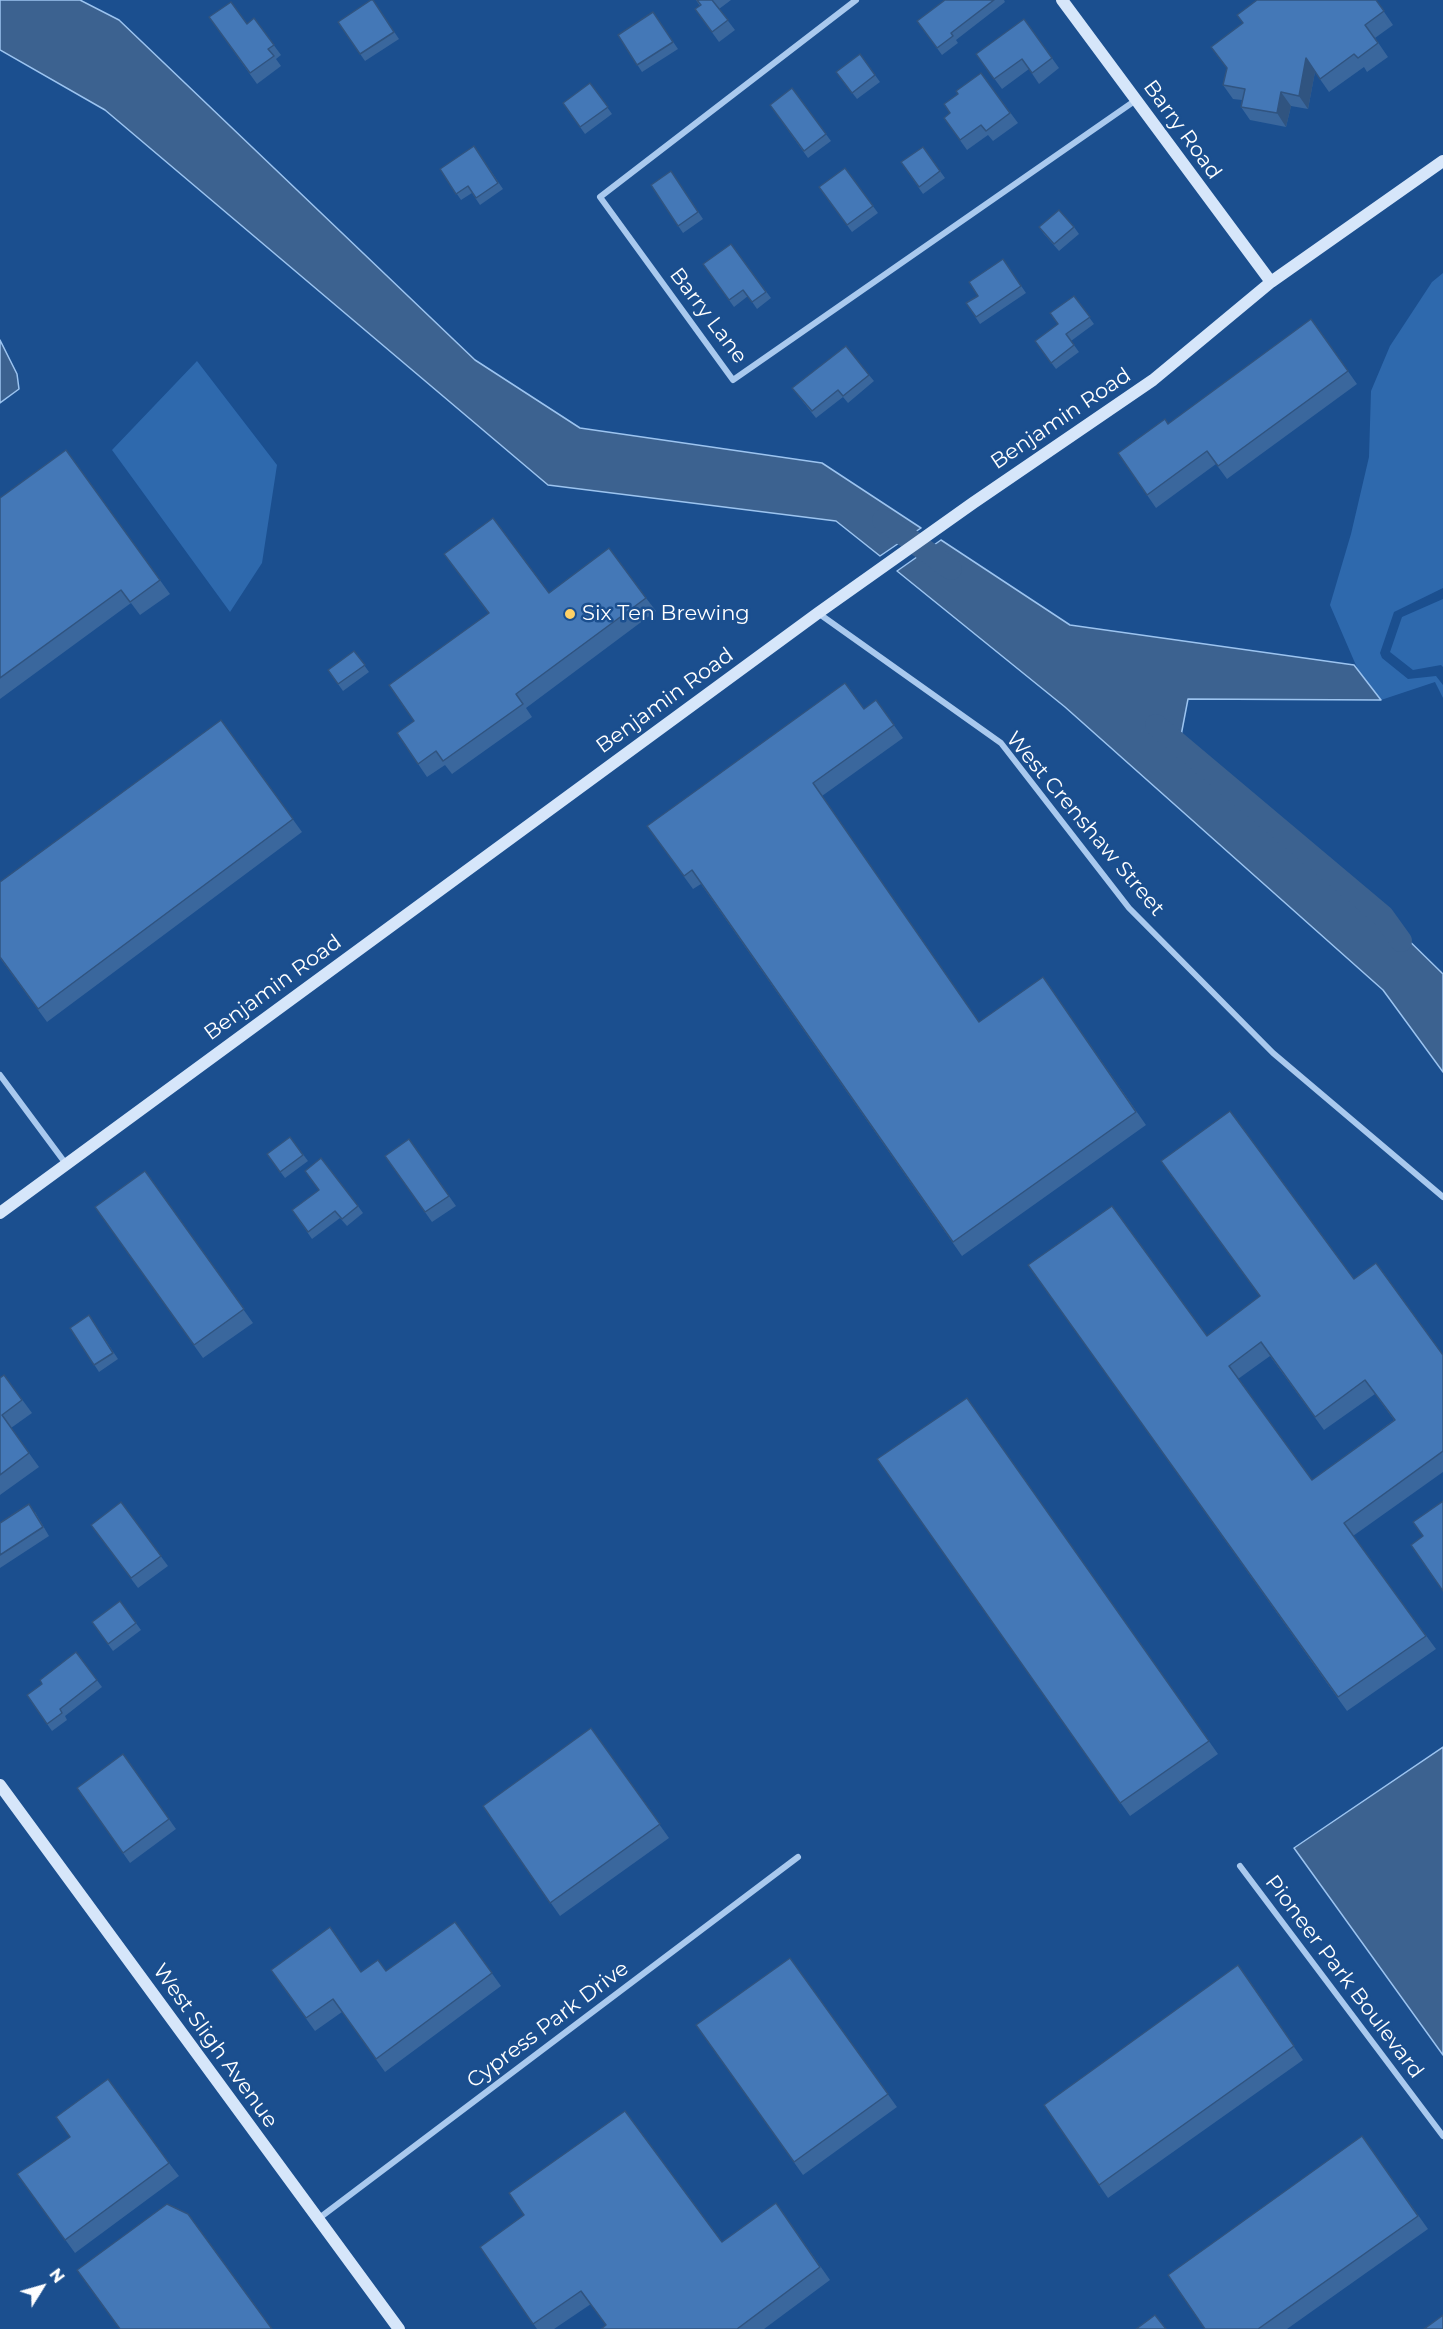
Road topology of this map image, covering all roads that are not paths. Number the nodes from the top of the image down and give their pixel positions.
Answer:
1 (856, 0) edge
2 (1062, 0) edge
3 (1136, 100) junction
4 (1443, 161) edge
5 (1271, 282) junction
6 (818, 613) junction
7 (0, 1075) edge
8 (66, 1164) junction
9 (1443, 1197) edge
10 (0, 1213) edge
11 (0, 1785) edge
12 (798, 1857) dead end
13 (1240, 1866) dead end
14 (1443, 2136) edge
15 (318, 2219) junction
16 (399, 2329) edge

1 - 3 street, Barry Lane
2 - 3 street, Barry Road
3 - 5 street, Barry Road
4 - 5 street, Benjamin Road
5 - 6 street, Benjamin Road
6 - 8 street, Benjamin Road
6 - 9 street, West Crenshaw Street
7 - 8 street
8 - 10 street, Benjamin Road
11 - 15 street, West Sligh Avenue
12 - 15 street, Cypress Park Drive
13 - 14 street, Pioneer Park Boulevard
15 - 16 street, West Sligh Avenue

